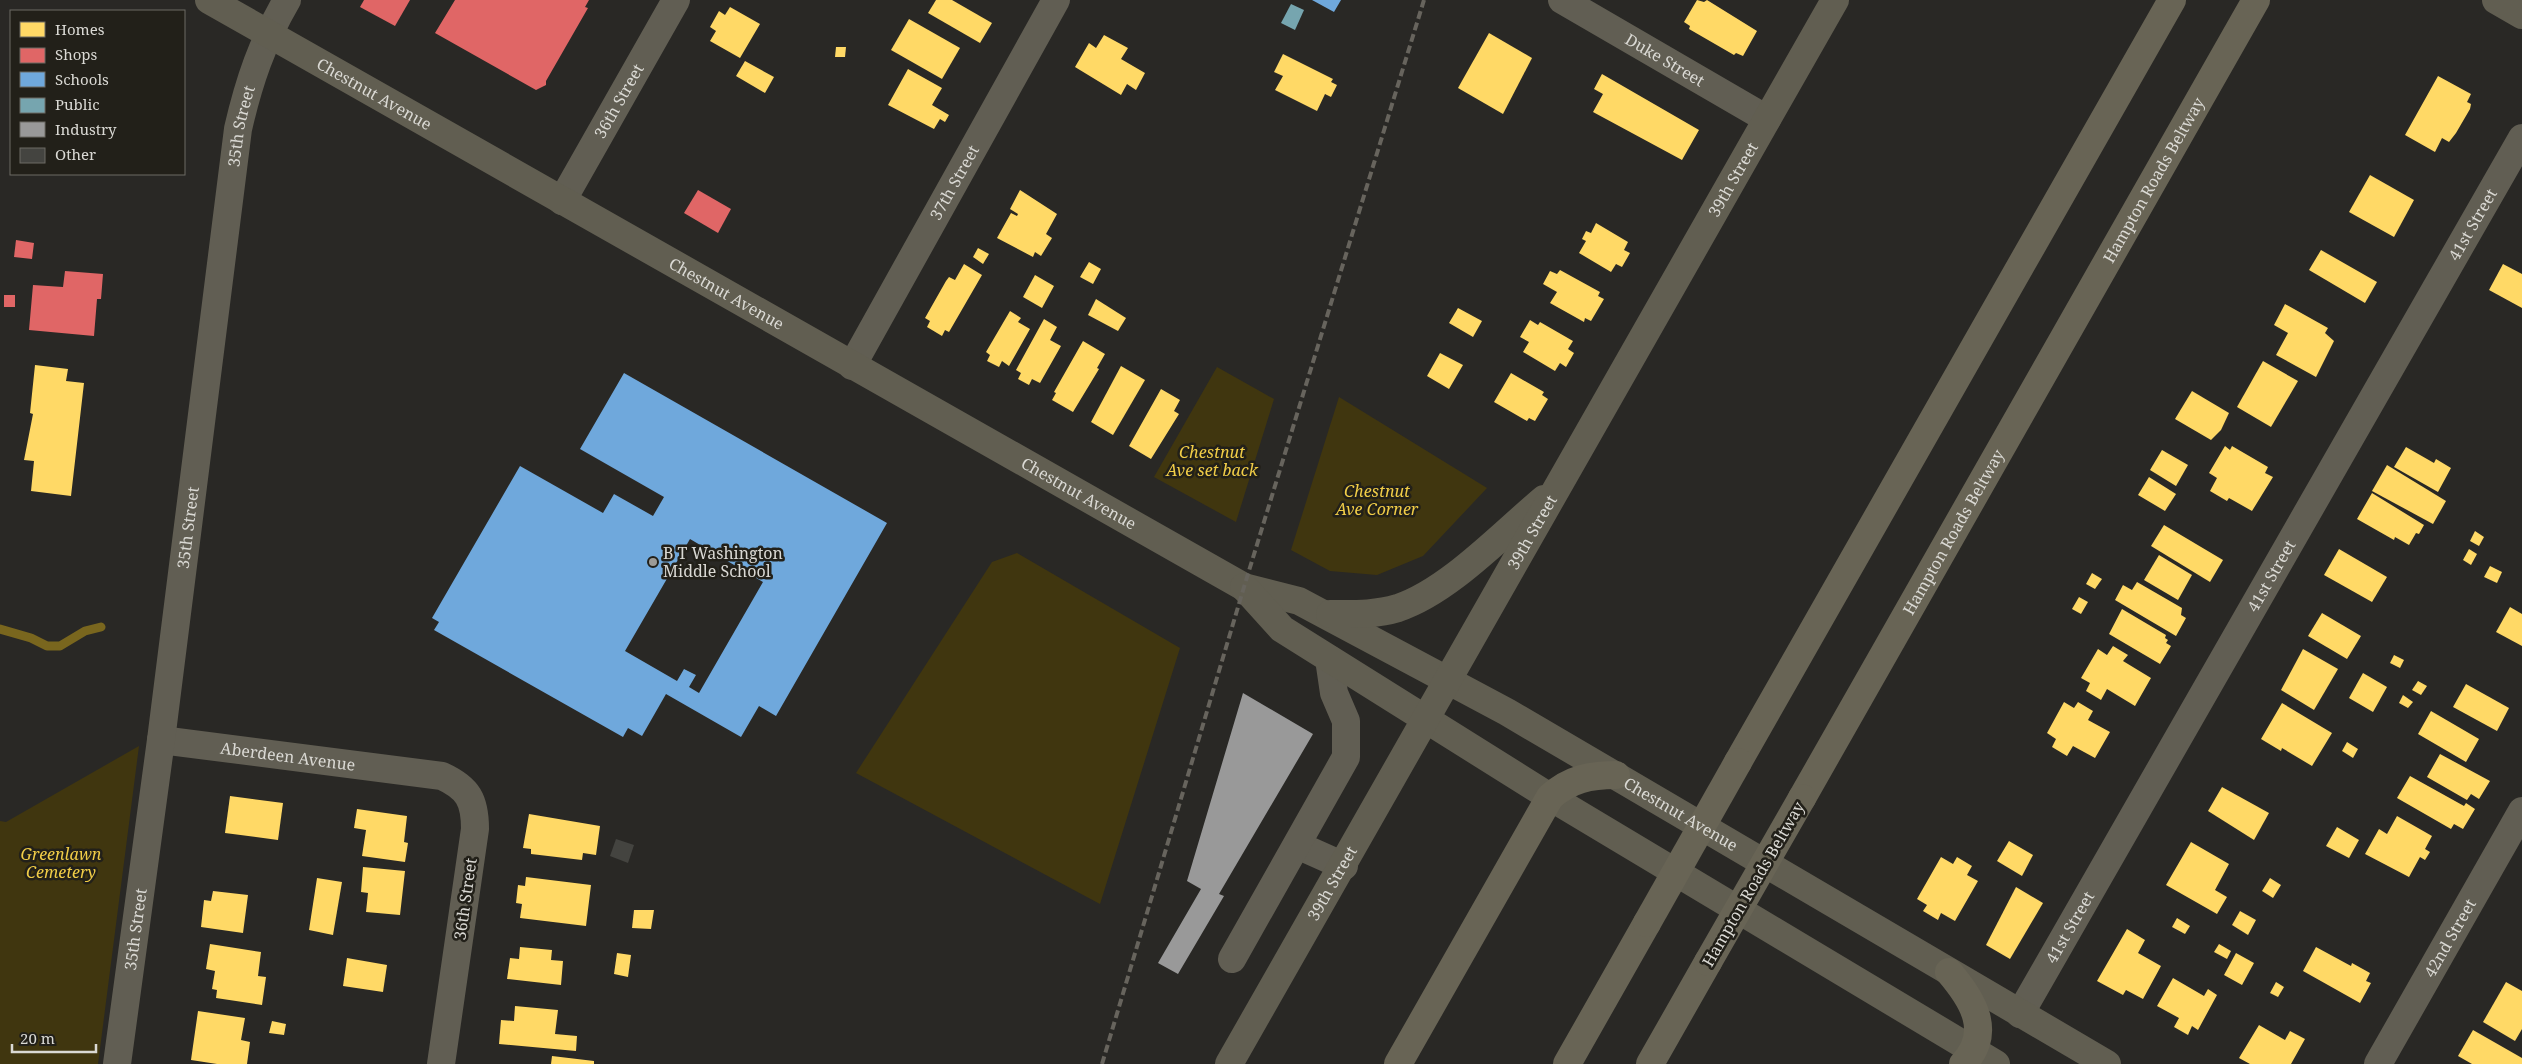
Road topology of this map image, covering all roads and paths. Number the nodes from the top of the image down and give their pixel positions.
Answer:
1 (209, 0) edge
2 (287, 0) edge
3 (676, 0) edge
4 (1056, 0) edge
5 (1562, 0) edge
6 (1836, 0) edge
7 (2172, 0) edge
8 (2256, 0) edge
9 (2496, 0) edge
10 (2522, 15) edge
11 (268, 34) junction
12 (1767, 119) junction
13 (2522, 138) edge
14 (562, 201) junction
15 (852, 366) junction
16 (1558, 487) junction
17 (1244, 588) junction
18 (1325, 614) junction
19 (1329, 659) junction
20 (1449, 680) junction
21 (1426, 721) junction
22 (161, 740) junction
23 (414, 772) joint
24 (1616, 775) junction
25 (1550, 796) junction
26 (2522, 811) edge
27 (1297, 845) junction
28 (1344, 866) junction
29 (1232, 959) dead end
30 (1949, 972) junction
31 (2020, 1014) junction
32 (1978, 1060) edge
33 (117, 1064) edge
34 (441, 1064) edge
35 (1229, 1064) edge
36 (1398, 1064) edge
37 (1566, 1064) edge
38 (1650, 1064) edge
39 (2106, 1064) edge
40 (2378, 1064) edge

1 - 11 main road, Chestnut Avenue
2 - 11 street, 35th Street
3 - 14 street, 36th Street
4 - 15 street, 37th Street
5 - 12 street, Duke Street
6 - 12 main road, 39th Street
7 - 37 highway, bridge
8 - 38 highway, Hampton Roads Beltway, bridge
9 - 10 main road
11 - 14 main road, Chestnut Avenue
11 - 22 street, 35th Street
12 - 16 main road, 39th Street
13 - 31 street, 41st Street
14 - 15 main road, Chestnut Avenue
15 - 17 main road, Chestnut Avenue
16 - 18 main road
16 - 20 main road, 39th Street
17 - 18 main road, Chestnut Avenue
17 - 19 main road, Chestnut Avenue
18 - 20 main road, Chestnut Avenue
19 - 21 main road, Chestnut Avenue
19 - 27 street
20 - 21 main road, 39th Street
20 - 24 main road, Chestnut Avenue
21 - 25 main road, Chestnut Avenue
21 - 28 main road, 39th Street
22 - 23 street, Aberdeen Avenue
22 - 33 street, 35th Street
23 - 34 street, 36th Street
24 - 25 highway
24 - 30 main road, Chestnut Avenue
25 - 32 main road, Chestnut Avenue
25 - 36 highway
26 - 40 street, 42nd Street
27 - 28 street
27 - 29 street
28 - 35 main road, 39th Street
30 - 31 main road, Chestnut Avenue
30 - 32 highway
31 - 39 main road, Chestnut Avenue

